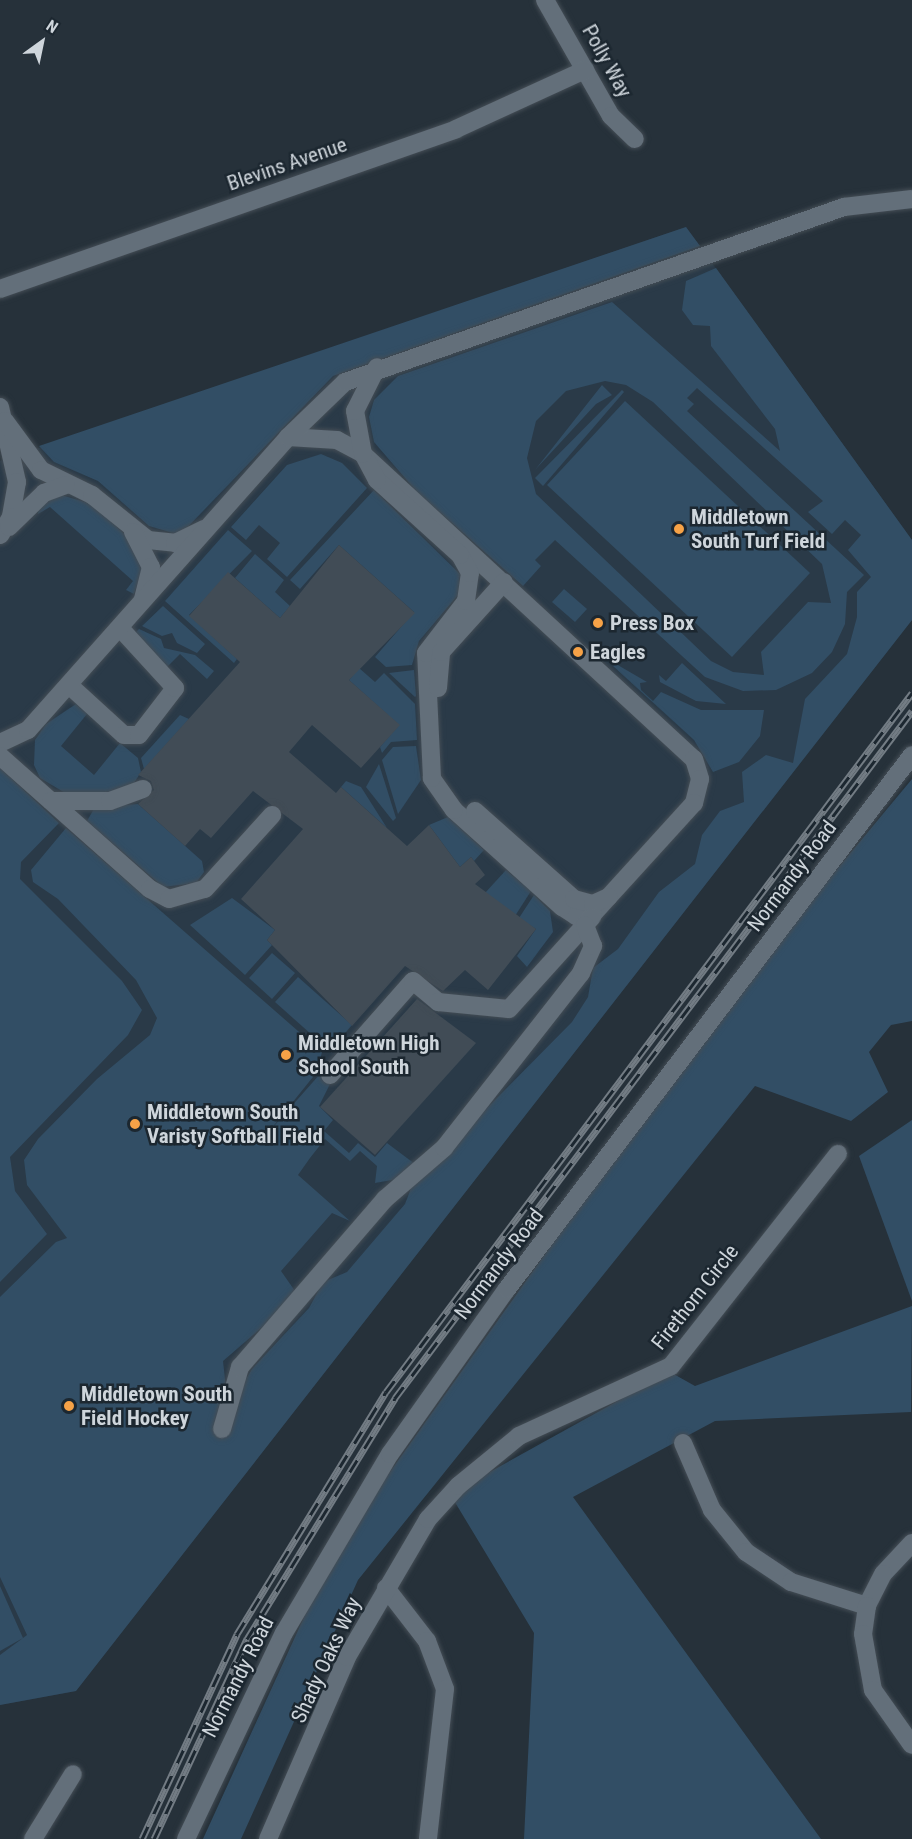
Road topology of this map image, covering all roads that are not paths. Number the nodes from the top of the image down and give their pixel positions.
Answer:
1 (545, 0) edge
2 (585, 70) junction
3 (635, 139) dead end
4 (912, 199) edge
5 (0, 289) edge
6 (377, 367) junction
7 (3, 414) edge
8 (288, 437) junction
9 (363, 454) junction
10 (66, 485) junction
11 (217, 518) junction
12 (130, 528) junction
13 (0, 536) edge
14 (504, 582) junction
15 (135, 612) junction
16 (120, 628) junction
17 (69, 685) junction
18 (28, 730) junction
19 (0, 743) edge
20 (912, 755) edge
21 (0, 756) edge
22 (33, 785) junction
23 (143, 789) dead end
24 (51, 801) junction
25 (272, 815) dead end
26 (611, 896) junction
27 (597, 911) junction
28 (585, 925) junction
29 (330, 1075) dead end
30 (838, 1154) dead end
31 (222, 1429) dead end
32 (683, 1443) dead end
33 (438, 1508) joint
34 (912, 1543) edge
35 (386, 1588) junction
36 (867, 1606) junction
37 (912, 1745) edge
38 (73, 1774) dead end
39 (33, 1839) edge
40 (186, 1839) edge
41 (268, 1839) edge
42 (428, 1839) edge

1 - 2 street, Polly Way
2 - 3 street, Polly Way
2 - 5 street, Blevins Avenue
4 - 6 street
6 - 8 street
6 - 9 street
7 - 10 street
7 - 13 street
8 - 9 street
8 - 11 street
9 - 14 street
9 - 27 street
10 - 12 street
10 - 13 street
11 - 12 street
11 - 15 street
12 - 15 street
14 - 26 street
14 - 26 street
15 - 16 street
16 - 17 street
16 - 17 street
17 - 18 street
18 - 19 street
18 - 22 street
20 - 40 street, Normandy Road
21 - 22 street
22 - 24 street
23 - 24 street
24 - 25 street
26 - 27 street
27 - 28 street
28 - 29 street
28 - 31 street
30 - 33 street, Firethorn Circle
32 - 36 street
33 - 35 street, Shady Oaks Way
34 - 36 street
35 - 41 street, Shady Oaks Way
35 - 42 street
36 - 37 street
38 - 39 street

